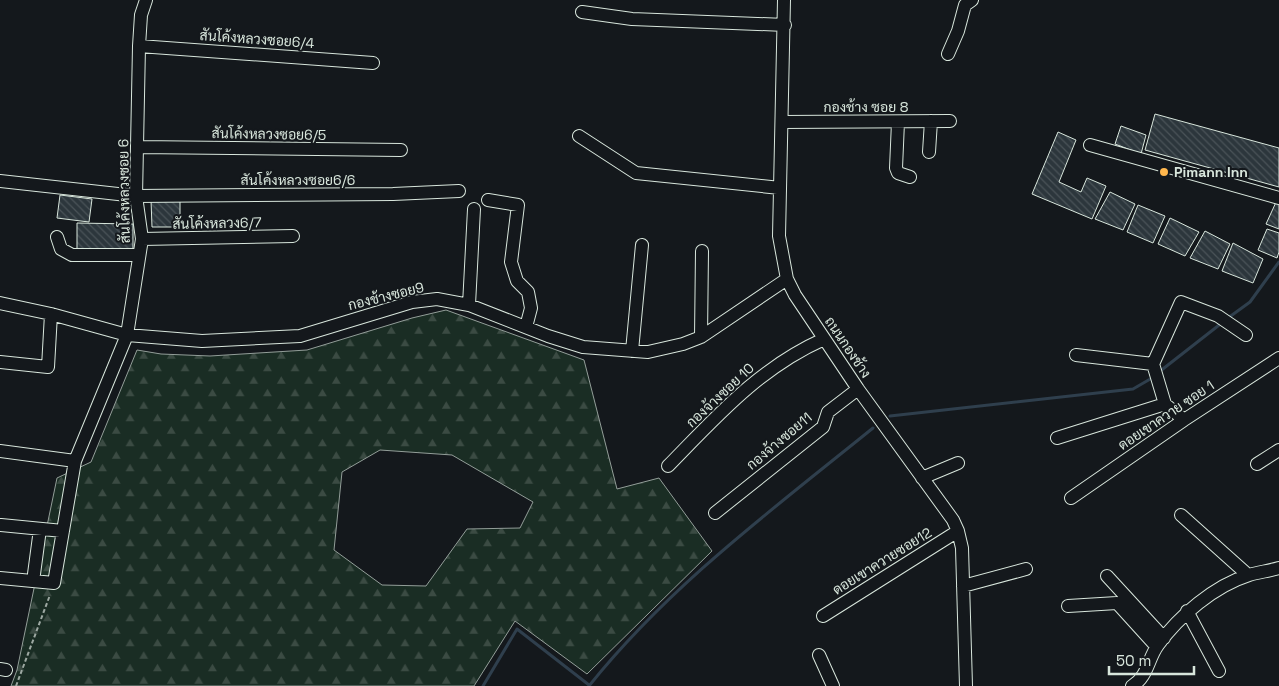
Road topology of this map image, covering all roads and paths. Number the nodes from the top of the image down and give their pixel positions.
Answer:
1 (146, 0) edge
2 (784, 0) edge
3 (972, 0) edge
4 (582, 12) dead end
5 (785, 25) junction
6 (139, 46) junction
7 (948, 54) dead end
8 (372, 63) dead end
9 (931, 121) junction
10 (950, 121) dead end
11 (782, 122) junction
12 (898, 122) junction
13 (580, 136) dead end
14 (1090, 145) dead end
15 (137, 147) junction
16 (401, 150) dead end
17 (930, 152) dead end
18 (910, 177) dead end
19 (0, 181) edge
20 (780, 188) junction
21 (459, 191) dead end
22 (136, 196) junction
23 (1279, 198) edge
24 (488, 200) dead end
25 (474, 209) dead end
26 (293, 236) dead end
27 (57, 237) dead end
28 (142, 239) junction
29 (642, 245) dead end
30 (702, 251) dead end
31 (139, 255) junction
32 (787, 279) junction
33 (0, 303) edge
34 (469, 305) junction
35 (51, 314) junction
36 (526, 327) junction
37 (127, 335) junction
38 (1246, 335) dead end
39 (701, 337) junction
40 (824, 339) junction
41 (632, 351) junction
42 (1076, 355) dead end
43 (1279, 358) edge
44 (0, 362) edge
45 (1153, 364) junction
46 (858, 389) junction
47 (1165, 404) junction
48 (1184, 420) junction
49 (1057, 438) dead end
50 (1279, 450) edge
51 (0, 451) edge
52 (75, 460) junction
53 (958, 463) dead end
54 (1257, 464) dead end
55 (668, 466) dead end
56 (922, 478) junction
57 (1071, 498) dead end
58 (715, 513) dead end
59 (1181, 515) dead end
60 (1, 525) edge
61 (40, 529) junction
62 (63, 531) junction
63 (958, 531) junction
64 (1026, 569) dead end
65 (1278, 572) edge
66 (34, 574) dead end
67 (1248, 575) junction
68 (1107, 576) dead end
69 (0, 578) edge
70 (54, 584) junction
71 (963, 586) junction
72 (1068, 606) dead end
73 (1187, 611) junction
74 (823, 616) dead end
75 (1160, 642) junction
76 (819, 655) dead end
77 (1219, 671) dead end
78 (16, 686) edge
79 (832, 686) edge
80 (966, 686) edge
81 (1132, 686) edge

1 - 6 street, สันโค้งหลวงซอย 6
2 - 5 street, ถนนกองช้าง
3 - 7 street
4 - 5 street
5 - 11 street, ถนนกองช้าง
6 - 8 street, สันโค้งหลวงซอย6/4
6 - 15 street, สันโค้งหลวงซอย 6
9 - 10 street, กองช้าง ซอย 8
9 - 12 street, กองช้าง ซอย 8
9 - 17 street
11 - 12 street, กองช้าง ซอย 8
11 - 20 street, ถนนกองช้าง
12 - 18 street
13 - 20 street
14 - 23 street
15 - 16 street, สันโค้งหลวงซอย6/5
15 - 22 street, สันโค้งหลวงซอย 6
19 - 22 street, สันโค้งหลวงซอย6/6
20 - 32 street, ถนนกองช้าง
21 - 22 street, สันโค้งหลวงซอย6/6
22 - 28 street, สันโค้งหลวงซอย 6
24 - 36 street
25 - 34 street
26 - 28 street, สันโค้งหลวง6/7
27 - 31 street
28 - 31 street, สันโค้งหลวงซอย 6
29 - 41 street
30 - 39 street
31 - 37 street, สันโค้งหลวงซอย 6
32 - 39 street, กองช้างซอย9
32 - 40 street, ถนนกองช้าง
33 - 35 street, กองช้างซอย9
34 - 36 street, กองช้างซอย9
34 - 37 street, กองช้างซอย9
35 - 37 street, กองช้างซอย9
35 - 44 street
36 - 41 street, กองช้างซอย9
37 - 52 street, สันโค้งหลวงซอย 6
38 - 45 street
39 - 41 street, กองช้างซอย9
40 - 46 street, ถนนกองช้าง
40 - 55 street, กองจ้างซอย 10
42 - 45 street
43 - 48 street, ดอยเขาควาย ซอย 1
45 - 47 street
46 - 56 street, ถนนกองช้าง
46 - 58 street, กองจ้างซอย11
47 - 48 street
47 - 49 street
48 - 57 street, ดอยเขาควาย ซอย 1
50 - 54 street
51 - 52 street
52 - 62 street, สันโค้งหลวงซอย 6
53 - 56 street
56 - 63 street, ถนนกองช้าง
59 - 67 street
60 - 61 street
61 - 62 street
61 - 66 street
62 - 70 street, สันโค้งหลวงซอย 6
63 - 71 street, ถนนกองช้าง
63 - 74 street, ดอยเขาควายซอย12
64 - 71 street
65 - 67 street
67 - 73 street
68 - 75 street
69 - 70 street
70 - 78 path
71 - 80 street, ถนนกองช้าง
72 - 75 street
73 - 75 street
73 - 77 street
75 - 81 street
76 - 79 street

